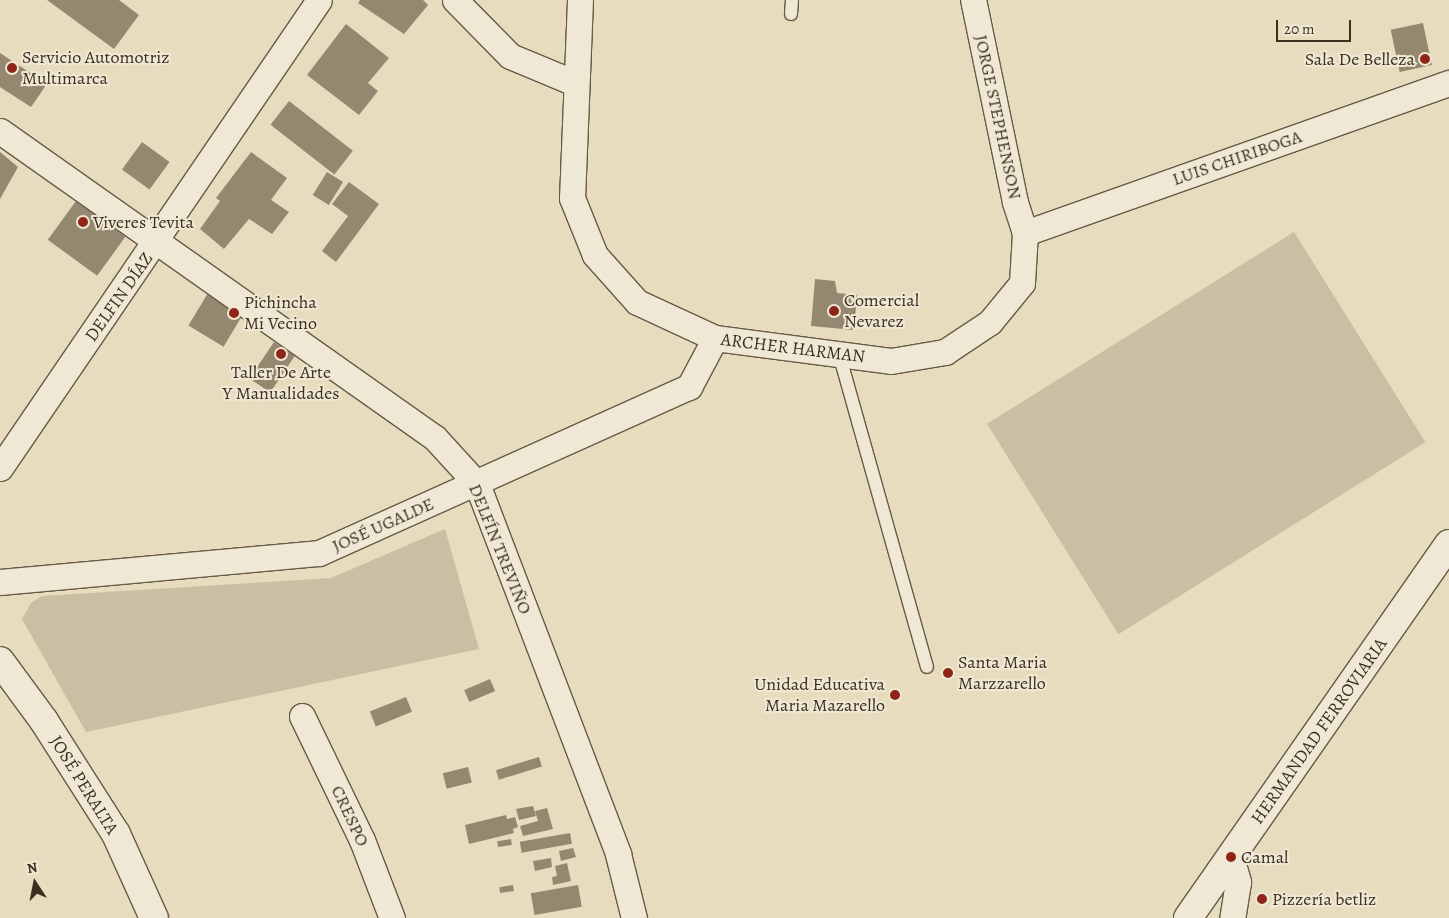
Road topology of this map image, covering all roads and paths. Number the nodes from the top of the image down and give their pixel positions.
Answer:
1 (319, 0) edge
2 (455, 0) edge
3 (580, 0) edge
4 (792, 0) edge
5 (973, 0) edge
6 (791, 14) dead end
7 (575, 83) junction
8 (1449, 83) edge
9 (0, 131) edge
10 (1025, 233) junction
11 (158, 241) junction
12 (715, 338) junction
13 (839, 354) junction
14 (0, 468) edge
15 (477, 484) junction
16 (1449, 544) edge
17 (0, 582) edge
18 (0, 661) edge
19 (928, 667) dead end
20 (302, 716) dead end
21 (1231, 857) junction
22 (154, 918) edge
23 (392, 918) edge
24 (634, 918) edge
25 (1188, 918) edge
26 (1232, 918) edge

1 - 11 street, DELFIN DÍAZ
2 - 7 street
3 - 7 street, ARCHER HARMAN
4 - 6 lane
5 - 10 street, JORGE STEPHENSON
7 - 12 street, ARCHER HARMAN
8 - 10 street, LUIS CHIRIBOGA
9 - 11 street, DELFÍN TREVIÑO
10 - 13 street, ARCHER HARMAN
11 - 14 street, DELFIN DÍAZ
11 - 15 street, DELFÍN TREVIÑO
12 - 13 street, ARCHER HARMAN
12 - 15 street, JOSÉ UGALDE
13 - 19 lane
15 - 17 street, JOSÉ UGALDE
15 - 24 street, DELFÍN TREVIÑO
16 - 21 street, HERMANDAD FERROVIARIA
18 - 22 street, JOSÉ PERALTA
20 - 23 street, CRESPO
21 - 25 street, HERMANDAD FERROVIARIA
21 - 26 street

